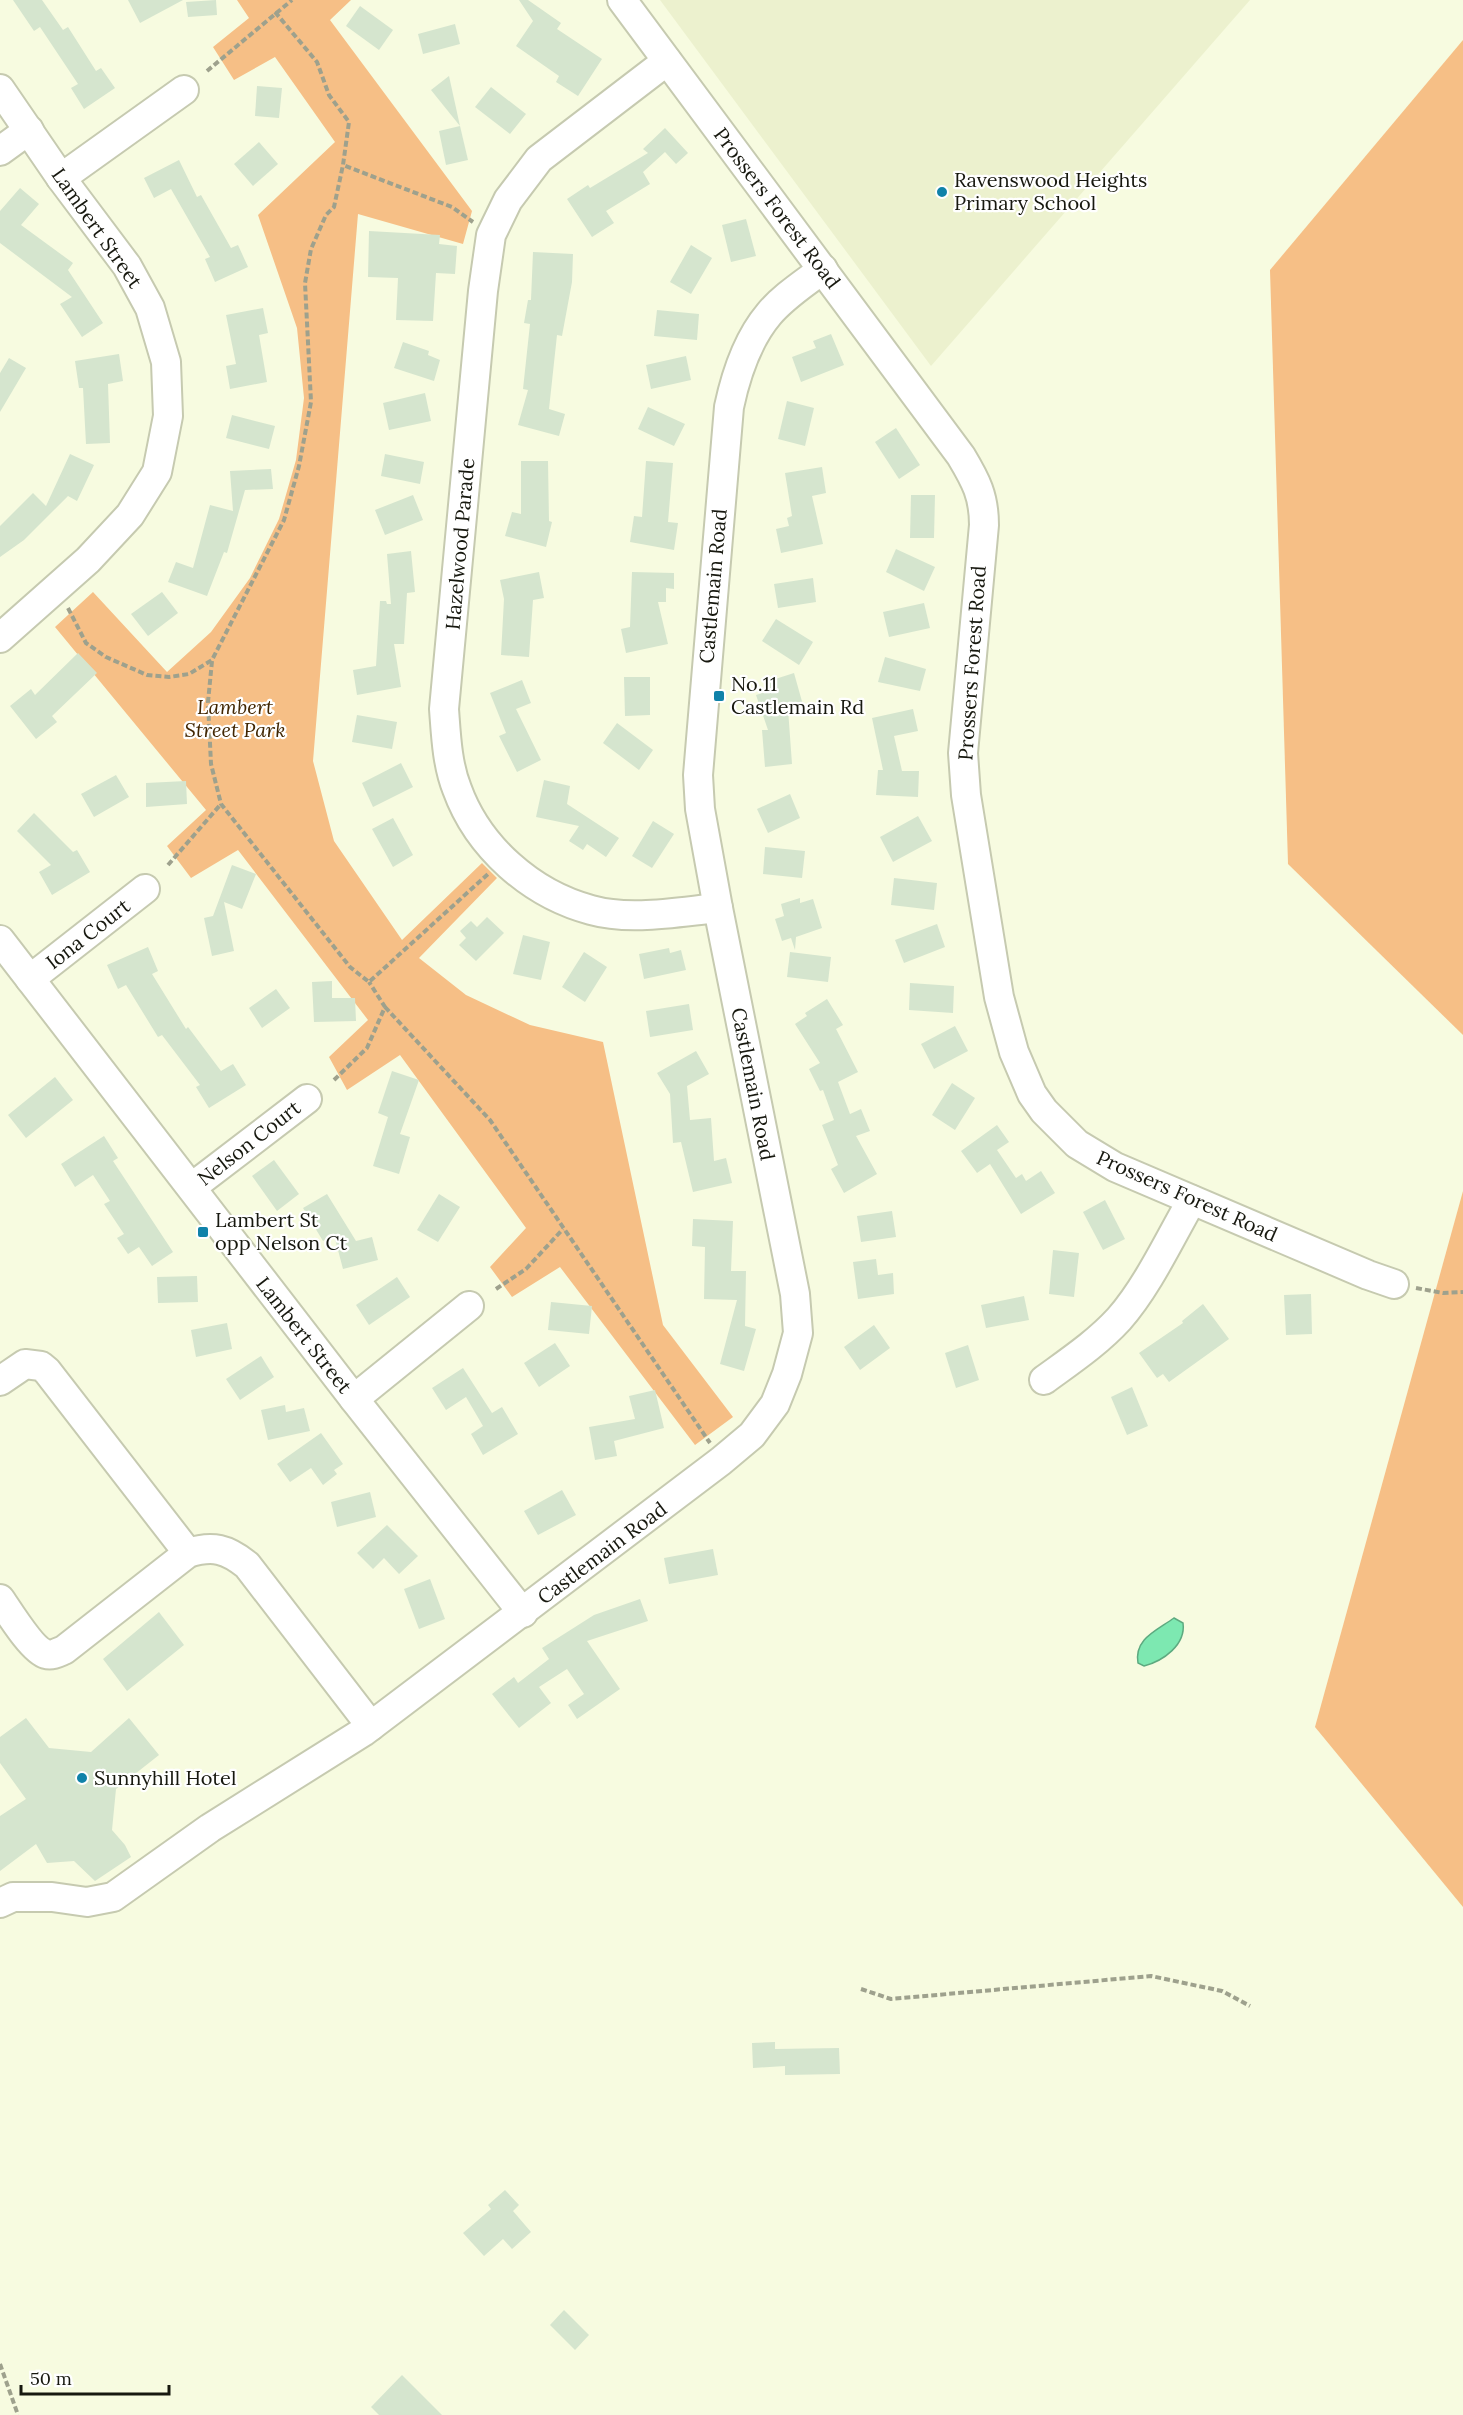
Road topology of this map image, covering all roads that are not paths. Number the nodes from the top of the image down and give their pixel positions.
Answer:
1 (622, 0) edge
2 (667, 61) junction
3 (0, 89) edge
4 (184, 90) dead end
5 (29, 130) junction
6 (0, 151) edge
7 (61, 178) junction
8 (823, 269) junction
9 (0, 638) edge
10 (145, 889) dead end
11 (718, 908) junction
12 (0, 940) edge
13 (30, 979) junction
14 (306, 1099) dead end
15 (192, 1187) junction
16 (1192, 1200) junction
17 (1394, 1284) road end
18 (469, 1306) dead end
19 (1044, 1380) dead end
20 (0, 1382) edge
21 (354, 1399) junction
22 (188, 1553) junction
23 (0, 1599) edge
24 (523, 1613) junction
25 (367, 1729) junction
26 (0, 1903) edge

1 - 2 street, Prossers Forest Road
2 - 8 street, Prossers Forest Road
2 - 11 street, Hazelwood Parade
3 - 5 street, Lambert Street
4 - 7 street
5 - 6 street
5 - 7 street, Lambert Street
7 - 9 street, Lambert Street
8 - 11 street, Castlemain Road
8 - 16 street, Prossers Forest Road
10 - 13 street, Iona Court
11 - 24 street, Castlemain Road
12 - 13 street, Lambert Street
13 - 15 street, Lambert Street
14 - 15 street, Nelson Court
15 - 21 street, Lambert Street
16 - 17 street, Prossers Forest Road
16 - 19 street
18 - 21 street
20 - 22 street
21 - 24 street, Lambert Street
22 - 23 street
22 - 25 street
24 - 25 street, Castlemain Road
25 - 26 street, Castlemain Road

